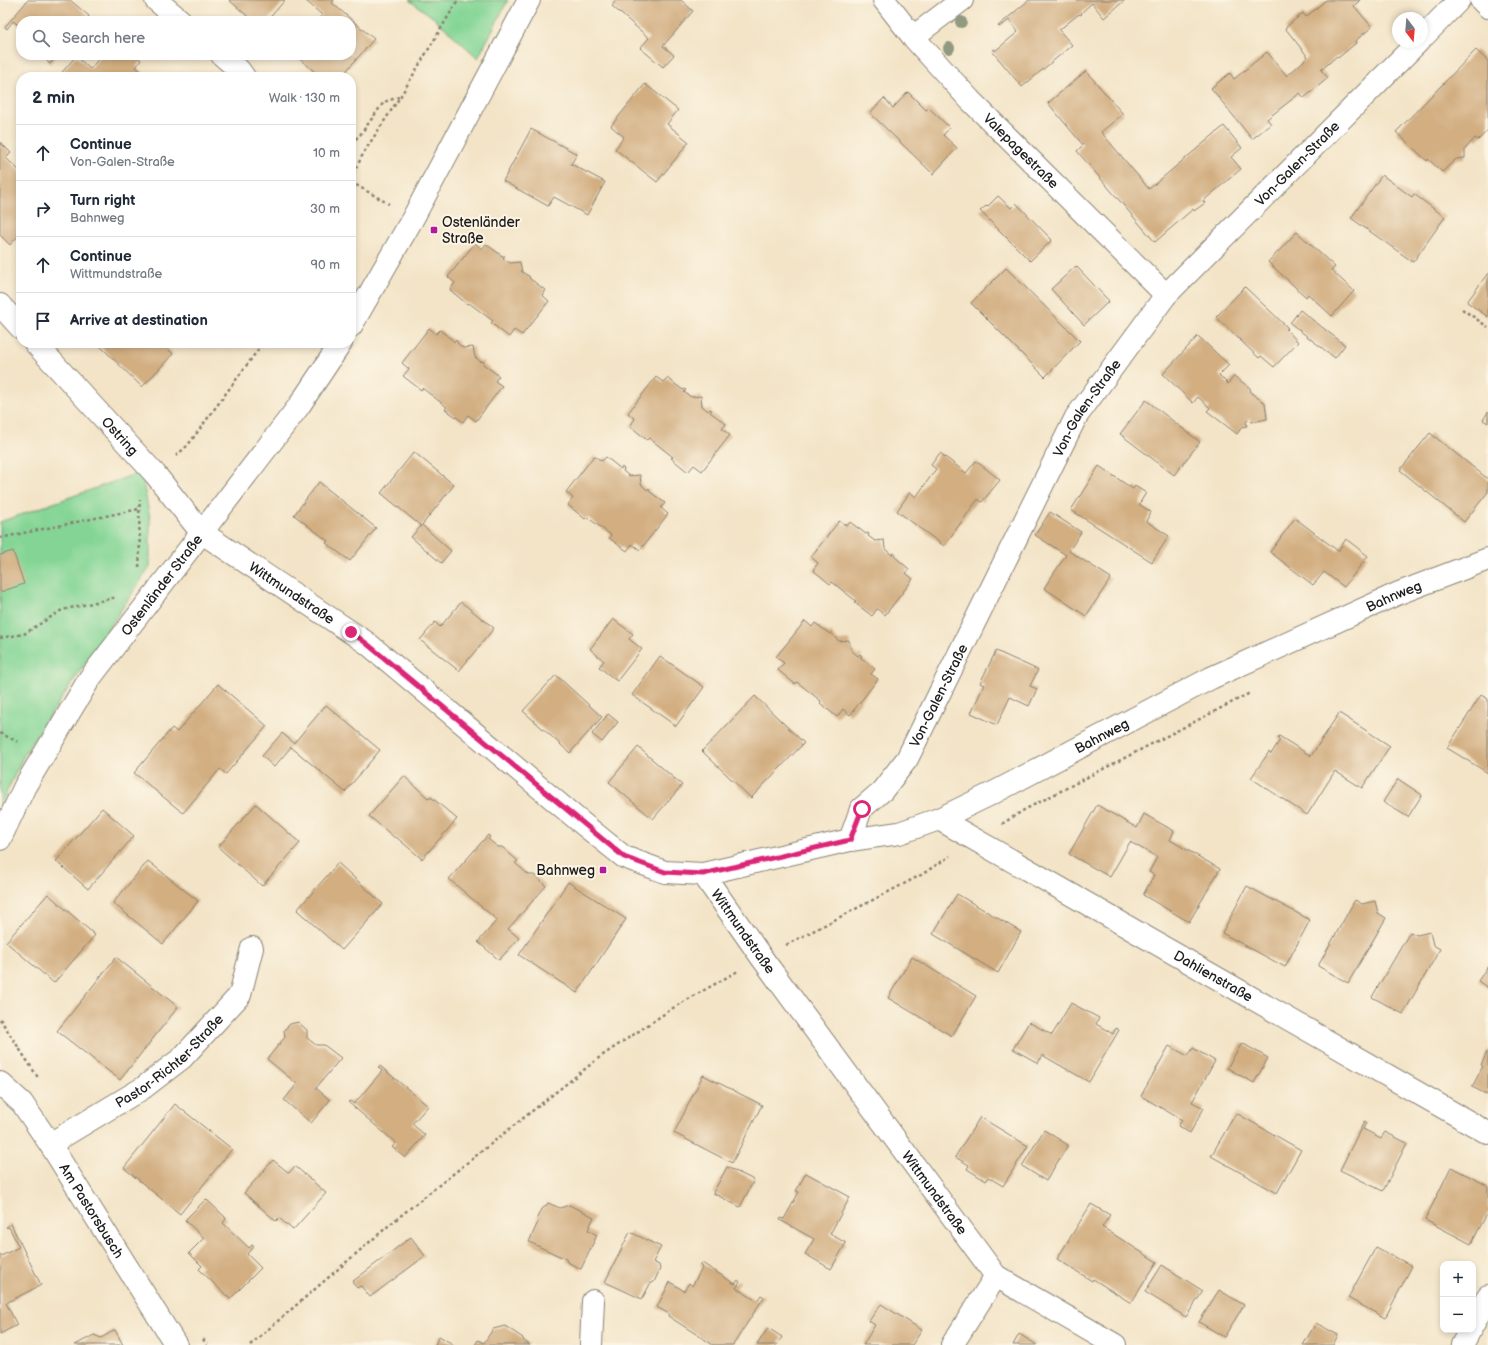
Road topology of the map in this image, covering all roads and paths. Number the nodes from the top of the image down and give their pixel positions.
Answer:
1 (156, 0) edge
2 (458, 0) edge
3 (529, 0) edge
4 (884, 0) edge
5 (962, 0) edge
6 (1459, 0) edge
7 (1481, 0) edge
8 (1488, 7) edge
9 (175, 16) edge
10 (1428, 32) edge
11 (913, 37) junction
12 (1412, 48) edge
13 (228, 60) edge
14 (240, 72) edge
15 (400, 96) junction
16 (356, 139) edge
17 (356, 169) edge
18 (356, 185) edge
19 (389, 204) dead end
20 (1166, 295) junction
21 (0, 305) edge
22 (1462, 309) dead end
23 (356, 317) edge
24 (16, 323) edge
25 (1488, 326) edge
26 (40, 348) edge
27 (259, 348) edge
28 (338, 348) edge
29 (173, 458) dead end
30 (141, 495) dead end
31 (139, 510) junction
32 (201, 532) junction
33 (0, 538) edge
34 (1488, 559) edge
35 (139, 569) dead end
36 (118, 597) dead end
37 (0, 638) edge
38 (1252, 692) dead end
39 (0, 733) edge
40 (18, 742) dead end
41 (939, 819) junction
42 (0, 839) edge
43 (850, 840) junction
44 (976, 840) junction
45 (703, 874) junction
46 (252, 948) dead end
47 (762, 958) junction
48 (0, 1083) edge
49 (1488, 1133) edge
50 (50, 1144) junction
51 (996, 1276) junction
52 (1488, 1296) edge
53 (593, 1301) dead end
54 (1476, 1319) edge
55 (1468, 1333) edge
56 (176, 1345) edge
57 (250, 1345) edge
58 (591, 1345) edge
59 (952, 1345) edge
60 (1115, 1345) edge
61 (1462, 1345) edge

1 - 9 street
2 - 15 path
3 - 23 street
4 - 11 street, Valepagestraße
5 - 11 street
6 - 10 street
7 - 8 street
11 - 20 street, Valepagestraße
12 - 20 street, Von-Galen-Straße
13 - 14 street
15 - 16 path
15 - 17 path
18 - 19 path
20 - 43 street, Von-Galen-Straße
21 - 24 street
22 - 25 path
26 - 32 street, Ostring
27 - 29 path
28 - 32 street, Ostenländer Straße
30 - 31 path
31 - 33 path
31 - 35 path
32 - 42 street, Ostenländer Straße
32 - 45 street, Wittmundstraße
34 - 41 street, Bahnweg
36 - 37 path
38 - 44 path
39 - 40 path
41 - 43 street, Bahnweg
41 - 44 street, Dahlienstraße
43 - 45 street, Bahnweg
44 - 47 path
44 - 49 street, Dahlienstraße
45 - 47 street, Wittmundstraße
46 - 50 street, Pastor-Richter-Straße
47 - 51 street, Wittmundstraße
47 - 57 path
48 - 50 street, Am Pastorsbusch
50 - 56 street, Am Pastorsbusch
51 - 59 street
51 - 60 street, Wittmundstraße
52 - 54 street
53 - 58 street
55 - 61 street

